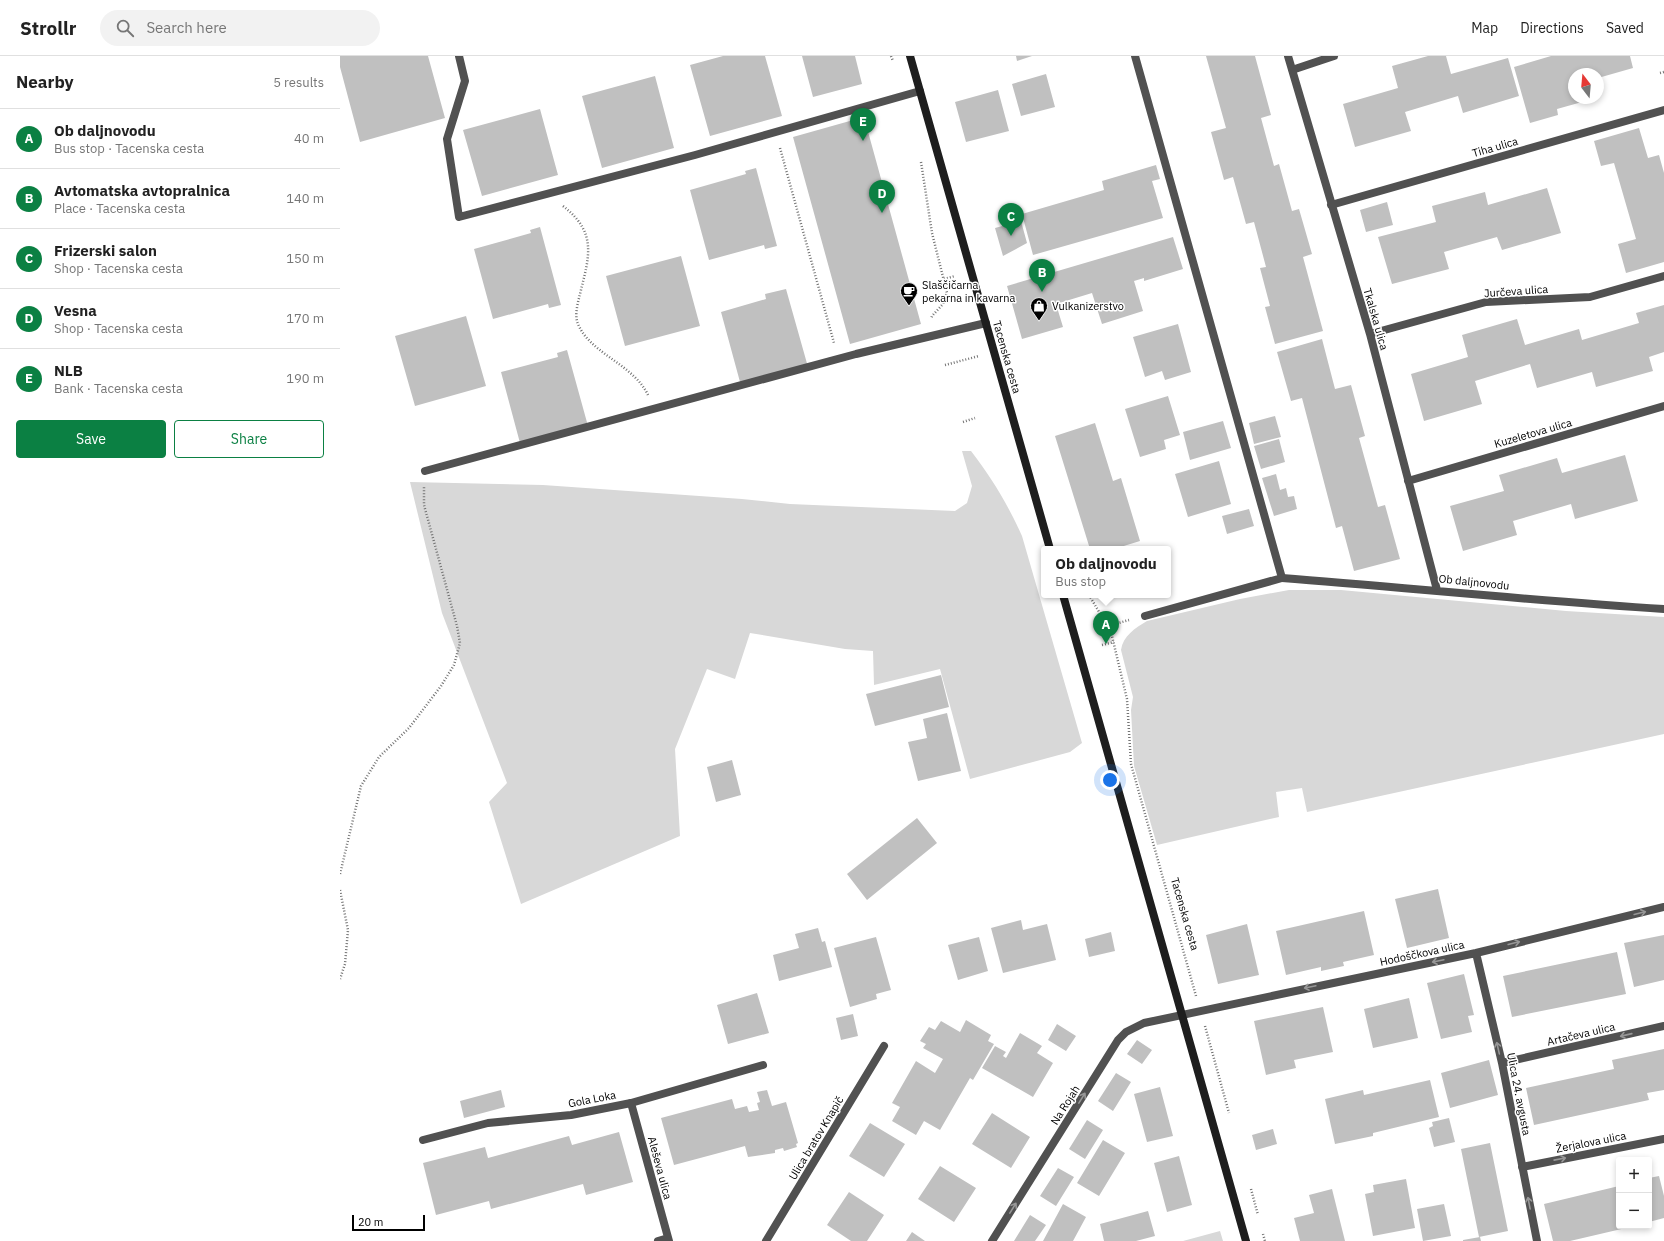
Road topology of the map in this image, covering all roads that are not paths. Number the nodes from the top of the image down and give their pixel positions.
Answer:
1 (459, 56) edge
2 (910, 56) edge
3 (1135, 56) edge
4 (1288, 56) edge
5 (1334, 56) edge
6 (1292, 70) junction
7 (920, 91) junction
8 (1664, 110) edge
9 (1331, 205) junction
10 (1664, 276) edge
11 (986, 323) junction
12 (1370, 334) junction
13 (1664, 406) edge
14 (425, 471) road end
15 (1408, 481) junction
16 (1049, 546) edge
17 (1282, 578) junction
18 (1437, 590) junction
19 (1064, 598) edge
20 (1664, 609) edge
21 (1145, 616) road end
22 (1664, 907) edge
23 (1476, 953) junction
24 (1182, 1014) junction
25 (1664, 1026) edge
26 (884, 1046) dead end
27 (1502, 1063) junction
28 (763, 1065) dead end
29 (631, 1102) junction
30 (1664, 1139) edge
31 (423, 1140) dead end
32 (1522, 1167) junction
33 (668, 1240) edge
34 (658, 1241) edge
35 (766, 1241) edge
36 (992, 1241) edge
37 (1246, 1241) edge
38 (1537, 1241) edge

1 - 7 street
2 - 7 main road, Tacenska cesta
3 - 17 street
4 - 6 street, Tkalska ulica
5 - 6 street
6 - 9 street, Tkalska ulica
7 - 11 main road, Tacenska cesta
8 - 9 street, Tiha ulica
9 - 12 street, Tkalska ulica
10 - 12 street, Jurčeva ulica
11 - 14 street
11 - 16 main road, Tacenska cesta
12 - 15 street, Tkalska ulica
13 - 15 street, Kuzeletova ulica
15 - 18 street, Tkalska ulica
17 - 18 street, Ob daljnovodu
17 - 21 street, Ob daljnovodu
18 - 20 street, Ob daljnovodu
19 - 24 main road
23 -> 22 street, Hodoščkova ulica
23 -> 24 street, Hodoščkova ulica
27 -> 23 street, Ulica 24. avgusta
36 -> 24 street, Na Rojah
24 - 37 main road
25 -> 27 street, Artačeva ulica
26 - 35 street, Ulica bratov Knapič
27 - 32 street, Ulica 24. avgusta
28 - 29 street, Gola Loka
29 - 31 street, Gola Loka
29 - 33 street, Aleševa ulica
32 -> 30 street, Žerjalova ulica
38 -> 32 street, Ulica 24. avgusta
33 - 34 street, Aleševa ulica

